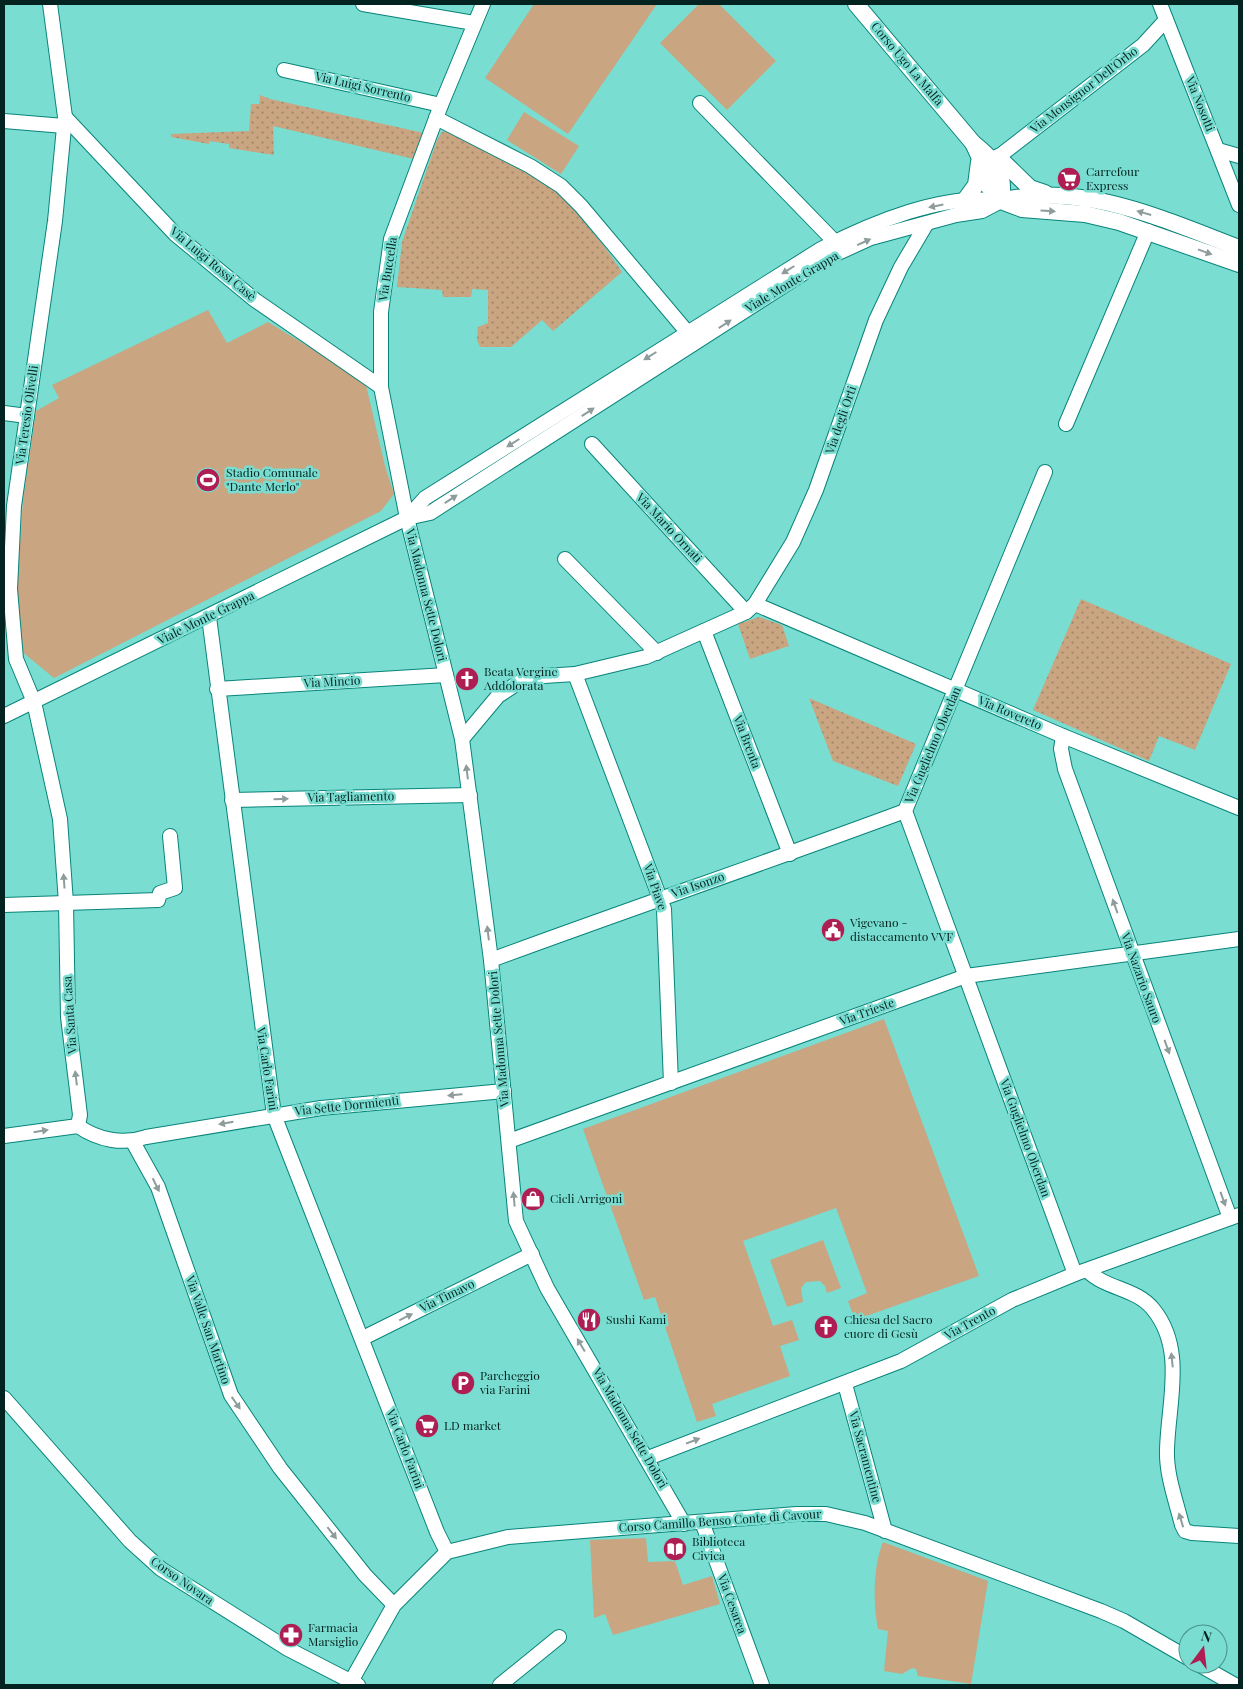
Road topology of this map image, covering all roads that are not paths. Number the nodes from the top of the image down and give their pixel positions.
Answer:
1 (50, 4) edge
2 (363, 4) edge
3 (482, 4) edge
4 (856, 4) edge
5 (1160, 4) edge
6 (1166, 20) junction
7 (474, 23) junction
8 (284, 70) dead end
9 (700, 102) dead end
10 (439, 111) junction
11 (4, 121) edge
12 (65, 121) junction
13 (958, 124) junction
14 (976, 150) junction
15 (1218, 150) junction
16 (1239, 156) edge
17 (998, 158) junction
18 (1050, 195) junction
19 (965, 200) junction
20 (1001, 201) junction
21 (1239, 205) edge
22 (927, 223) junction
23 (1148, 231) junction
24 (834, 242) junction
25 (1239, 248) edge
26 (1239, 264) edge
27 (688, 333) junction
28 (381, 387) junction
29 (4, 413) edge
30 (27, 416) junction
31 (1066, 424) dead end
32 (592, 444) dead end
33 (1045, 472) dead end
34 (9, 506) edge
35 (407, 518) junction
36 (565, 559) dead end
37 (7, 589) edge
38 (750, 608) junction
39 (208, 617) junction
40 (704, 631) junction
41 (657, 652) junction
42 (575, 674) junction
43 (446, 676) junction
44 (217, 689) junction
45 (956, 690) junction
46 (34, 702) junction
47 (4, 716) edge
48 (1063, 736) junction
49 (462, 739) junction
50 (470, 795) junction
51 (232, 800) junction
52 (1239, 808) edge
53 (905, 811) junction
54 (170, 836) dead end
55 (790, 854) junction
56 (660, 898) junction
57 (66, 903) junction
58 (4, 905) edge
59 (1239, 939) edge
60 (1131, 952) junction
61 (491, 960) junction
62 (966, 976) junction
63 (671, 1083) junction
64 (504, 1091) junction
65 (274, 1114) junction
66 (78, 1126) junction
67 (4, 1136) edge
68 (509, 1141) junction
69 (133, 1142) junction
70 (1235, 1217) edge
71 (532, 1254) junction
72 (1082, 1272) junction
73 (362, 1338) junction
74 (845, 1384) junction
75 (4, 1398) edge
76 (648, 1458) junction
77 (702, 1522) junction
78 (684, 1524) junction
79 (885, 1531) junction
80 (1239, 1536) edge
81 (447, 1552) junction
82 (394, 1605) junction
83 (559, 1637) dead end
84 (1178, 1652) edge
85 (1215, 1674) edge
86 (353, 1684) edge
87 (500, 1685) edge
88 (762, 1685) edge
89 (1234, 1685) edge

1 - 12 street, Via Teresio Olivelli
2 - 7 street
3 - 7 street, Via Buccella
4 - 13 main road, Corso Ugo La Malfa
5 - 6 street, Via Nosotti
6 - 15 street, Via Nosotti
6 - 17 street, Via Monsignor Dell'Orbo
7 - 10 street, Via Buccella
8 - 10 street, Via Luigi Sorrento
9 - 24 street
10 - 27 street
10 - 28 street, Via Buccella
11 - 12 street
12 - 28 street, Via Luigi Rossi Casè
12 - 30 street, Via Teresio Olivelli
13 - 14 main road, Corso Ugo La Malfa
13 - 17 main road, Corso Ugo La Malfa
14 - 19 main road
14 - 20 main road, Corso Ugo La Malfa
15 - 16 street
15 - 21 street, Via Nosotti
17 - 18 main road, Corso Ugo La Malfa
18 - 20 main road
25 -> 18 main road
19 - 20 street, Viale Monte Grappa
19 -> 24 street, Viale Monte Grappa
20 - 22 street, Viale Monte Grappa
20 -> 23 main road
35 -> 22 street, Viale Monte Grappa
22 - 38 street, Via degli Orti
23 -> 26 main road
23 - 31 street
24 -> 27 street, Viale Monte Grappa
27 -> 35 street, Viale Monte Grappa
28 - 35 street, Via Buccella
29 - 30 street
30 - 34 street, Via Teresio Olivelli
32 - 38 street, Via Mario Ornati
33 - 45 street, Via Guglielmo Oberdan
34 - 37 street, Via Teresio Olivelli
35 - 39 street, Viale Monte Grappa
35 - 43 street, Via Madonna Sette Dolori
36 - 41 street
37 - 46 street, Via Teresio Olivelli
38 - 40 street
38 - 45 street, Via Rovereto
39 - 44 street, Via Carlo Farini
39 - 46 street, Viale Monte Grappa
40 - 41 street
40 - 55 street, Via Brenta
41 - 42 street
42 - 49 street
42 - 56 street, Via Piave
43 - 44 street, Via Mincio
43 - 49 street, Via Madonna Sette Dolori
44 - 51 street, Via Carlo Farini
45 - 48 street, Via Rovereto
45 - 53 street, Via Guglielmo Oberdan
46 - 47 street, Viale Monte Grappa
57 -> 46 street, Via Santa Casa
48 - 52 street, Via Rovereto
60 -> 48 street, Via Nazario Sauro
50 -> 49 street, Via Madonna Sette Dolori
51 -> 50 street, Via Tagliamento
61 -> 50 street, Via Madonna Sette Dolori
51 - 65 street, Via Carlo Farini
53 - 55 street, Via Isonzo
53 - 62 street, Via Guglielmo Oberdan
54 - 57 street
55 - 56 street, Via Isonzo
56 - 61 street, Via Isonzo
56 - 63 street, Via Piave
57 - 58 street
66 -> 57 street, Via Santa Casa
59 - 60 street, Via Trieste
60 - 62 street, Via Trieste
60 -> 70 street, Via Nazario Sauro
61 - 64 street, Via Madonna Sette Dolori
62 - 63 street, Via Trieste
62 - 72 street, Via Guglielmo Oberdan
63 - 68 street, Via Trieste
64 -> 65 street, Via Sette Dormienti
64 - 68 street, Via Madonna Sette Dolori
65 -> 69 street, Via Sette Dormienti
65 - 73 street, Via Carlo Farini
67 -> 66 street
66 - 69 street
71 -> 68 street, Via Madonna Sette Dolori
69 -> 82 street, Via Valle San Martino
70 - 72 street, Via Trento
73 -> 71 street, Via Timavo
76 -> 71 street, Via Madonna Sette Dolori
72 - 74 street, Via Trento
80 -> 72 street
73 - 81 street, Via Carlo Farini
76 -> 74 street, Via Trento
74 - 79 street, Via Sacramentine
75 - 86 street, Corso Novara
76 - 78 street, Via Madonna Sette Dolori
77 - 78 street, Corso Camillo Benso Conte di Cavour
77 - 79 street, Corso Camillo Benso Conte di Cavour
77 - 88 street, Via Cesarea
78 - 81 street, Corso Camillo Benso Conte di Cavour
79 - 84 street, Corso Camillo Benso Conte di Cavour
81 - 82 street
82 - 86 street
83 - 87 street
85 - 89 street

